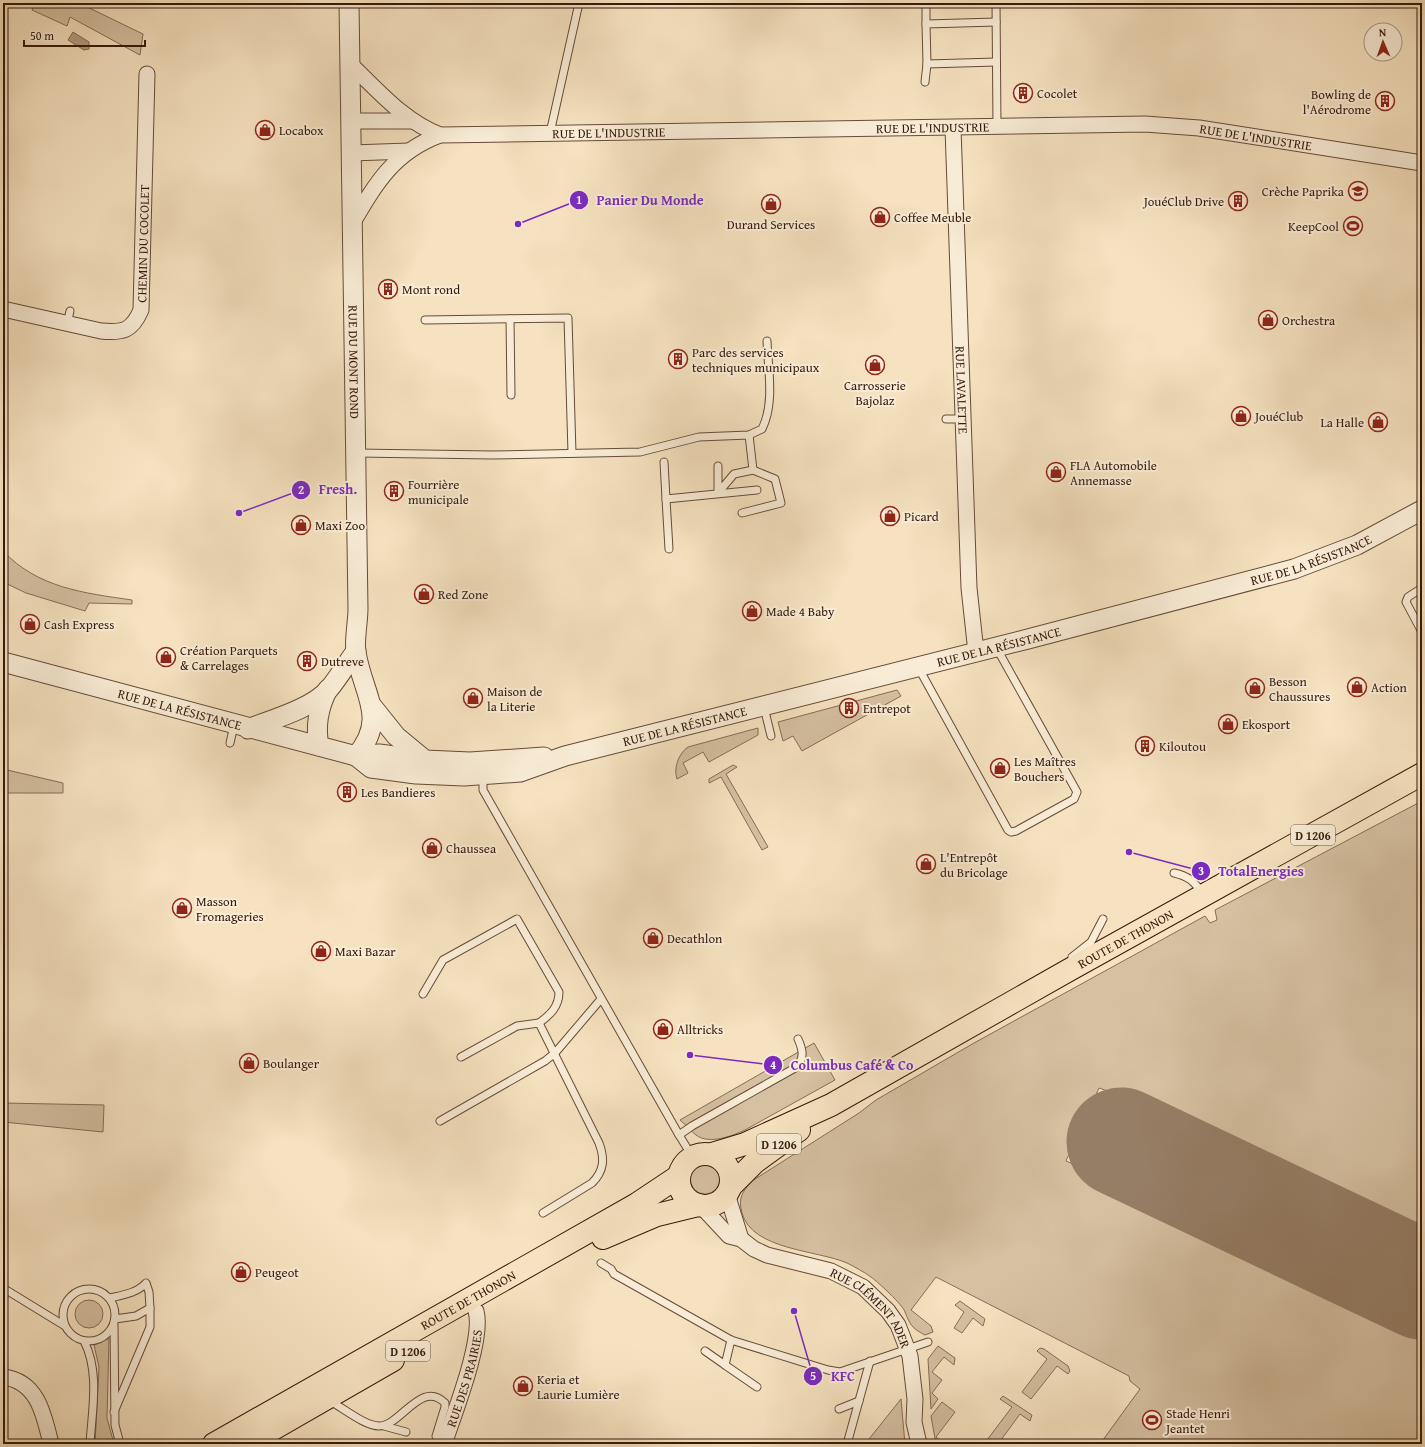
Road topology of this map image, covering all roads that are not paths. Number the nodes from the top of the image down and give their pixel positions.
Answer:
1 (348, 3) edge
2 (579, 3) edge
3 (996, 3) edge
4 (926, 8) dead end
5 (996, 22) junction
6 (926, 24) junction
7 (996, 62) junction
8 (927, 64) junction
9 (349, 68) junction
10 (147, 74) dead end
11 (925, 82) dead end
12 (350, 121) junction
13 (413, 121) junction
14 (952, 128) junction
15 (997, 128) junction
16 (550, 133) junction
17 (440, 135) junction
18 (409, 151) junction
19 (351, 153) junction
20 (1422, 163) edge
21 (352, 224) junction
22 (3, 309) edge
23 (510, 319) junction
24 (425, 320) dead end
25 (767, 341) dead end
26 (511, 395) dead end
27 (946, 419) dead end
28 (963, 419) junction
29 (749, 435) junction
30 (355, 453) junction
31 (572, 453) junction
32 (664, 462) dead end
33 (718, 466) dead end
34 (752, 470) junction
35 (757, 490) dead end
36 (718, 493) junction
37 (666, 499) junction
38 (1422, 510) edge
39 (742, 513) dead end
40 (669, 549) dead end
41 (1422, 588) edge
42 (1422, 632) edge
43 (996, 647) junction
44 (356, 651) junction
45 (976, 652) junction
46 (3, 662) edge
47 (918, 667) junction
48 (328, 690) junction
49 (372, 706) junction
50 (764, 706) junction
51 (241, 727) junction
52 (771, 736) dead end
53 (230, 743) dead end
54 (319, 746) junction
55 (356, 756) junction
56 (565, 756) junction
57 (424, 760) junction
58 (1422, 774) edge
59 (484, 776) junction
60 (1174, 873) dead end
61 (1203, 895) junction
62 (1103, 920) dead end
63 (423, 994) dead end
64 (1021, 997) junction
65 (602, 999) junction
66 (539, 1023) junction
67 (798, 1039) dead end
68 (555, 1053) junction
69 (461, 1057) dead end
70 (831, 1105) junction
71 (440, 1121) dead end
72 (679, 1135) junction
73 (702, 1155) junction
74 (679, 1176) junction
75 (729, 1190) junction
76 (700, 1205) junction
77 (543, 1212) dead end
78 (741, 1240) junction
79 (601, 1263) dead end
80 (3, 1288) edge
81 (110, 1298) junction
82 (150, 1308) junction
83 (476, 1311) junction
84 (114, 1321) junction
85 (65, 1326) junction
86 (731, 1340) junction
87 (84, 1341) junction
88 (928, 1342) dead end
89 (907, 1348) junction
90 (705, 1351) dead end
91 (870, 1361) junction
92 (725, 1365) junction
93 (3, 1377) edge
94 (757, 1387) dead end
95 (326, 1399) junction
96 (859, 1401) junction
97 (839, 1409) dead end
98 (114, 1412) junction
99 (384, 1426) junction
100 (406, 1432) dead end
101 (440, 1440) edge
102 (51, 1444) edge
103 (90, 1444) edge
104 (120, 1444) edge
105 (214, 1444) edge
106 (247, 1444) edge
107 (847, 1444) edge
108 (919, 1444) edge

1 - 9 street, RUE DU MONT ROND
2 - 16 lane
3 - 5 lane
4 - 6 lane
5 - 6 lane
5 - 7 lane
6 - 8 lane
7 - 8 lane
7 - 15 lane
8 - 11 lane
9 - 12 street, RUE DU MONT ROND
9 - 13 street, RUE DE L'INDUSTRIE
10 - 22 street, CHEMIN DU COCOLET
12 - 13 street, RUE DE L'INDUSTRIE
12 - 19 street, RUE DU MONT ROND
13 - 17 street, RUE DE L'INDUSTRIE
14 - 15 street, RUE DE L'INDUSTRIE
14 - 16 street, RUE DE L'INDUSTRIE
14 - 28 street, RUE LAVALETTE
15 - 20 street, RUE DE L'INDUSTRIE
16 - 17 street, RUE DE L'INDUSTRIE
17 - 18 street, RUE DE L'INDUSTRIE
18 - 19 street, RUE DE L'INDUSTRIE
18 - 21 street, RUE DE L'INDUSTRIE
19 - 21 street, RUE DU MONT ROND
21 - 30 street, RUE DU MONT ROND
23 - 24 lane
23 - 26 lane
23 - 31 lane
25 - 29 lane
27 - 28 lane
28 - 45 street, RUE LAVALETTE
29 - 31 lane
29 - 34 lane
30 - 31 lane
30 - 44 street, RUE DU MONT ROND
32 - 37 lane
33 - 36 lane
34 - 36 lane
34 - 39 lane
35 - 36 lane
36 - 37 lane
37 - 40 lane
38 - 43 street, RUE DE LA RÉSISTANCE
41 - 42 lane
43 - 45 street, RUE DE LA RÉSISTANCE
43 - 47 lane
44 - 48 street
44 - 49 street, RUE DU MONT ROND
45 - 47 street, RUE DE LA RÉSISTANCE
46 - 51 street, RUE DE LA RÉSISTANCE
47 - 50 street, RUE DE LA RÉSISTANCE
48 - 51 street
48 - 54 street
49 - 55 street, RUE DU MONT ROND
49 - 57 street, RUE DU MONT ROND
50 - 52 lane
50 - 56 street, RUE DE LA RÉSISTANCE
51 - 53 lane
51 - 54 street, RUE DE LA RÉSISTANCE
54 - 55 street, RUE DE LA RÉSISTANCE
55 - 57 street, RUE DE LA RÉSISTANCE
55 - 59 street, RUE DE LA RÉSISTANCE
56 - 57 street, RUE DE LA RÉSISTANCE
56 - 59 street, RUE DE LA RÉSISTANCE
58 - 61 main road, ROUTE DE THONON / D 1206
59 - 65 lane
60 - 61 lane
61 - 64 main road, ROUTE DE THONON / D 1206
62 - 64 lane
63 - 66 lane
64 - 70 main road, ROUTE DE THONON / D 1206
65 - 68 lane
65 - 72 lane
66 - 68 lane
66 - 69 lane
67 - 72 lane
68 - 71 lane
68 - 77 lane
70 - 73 main road, ROUTE DE THONON / D 1206
70 - 75 main road, ROUTE DE THONON / D 1206
72 - 73 lane
73 - 74 main road
73 - 75 main road
74 - 76 main road
74 - 105 main road, ROUTE DE THONON / D 1206
75 - 76 main road
75 - 78 street
76 - 78 street, RUE CLÉMENT ADER
76 - 83 main road, ROUTE DE THONON / D 1206
78 - 89 street, RUE CLÉMENT ADER
79 - 86 lane
80 - 85 lane
81 - 82 lane
81 - 84 lane
81 - 85 lane
82 - 84 lane
82 - 98 lane
83 - 95 main road, ROUTE DE THONON / D 1206
83 - 101 street, RUE DES PRAIRIES
84 - 87 lane
84 - 98 lane
85 - 87 lane
86 - 91 lane
86 - 92 lane
87 - 103 lane
88 - 89 lane
89 - 91 lane
89 - 108 street, RUE CLÉMENT ADER
90 - 92 lane
91 - 96 lane
92 - 94 lane
93 - 102 street
95 - 99 lane
95 - 106 main road, ROUTE DE THONON / D 1206
96 - 97 lane
96 - 107 lane
98 - 104 lane
99 - 100 lane
99 - 101 lane

